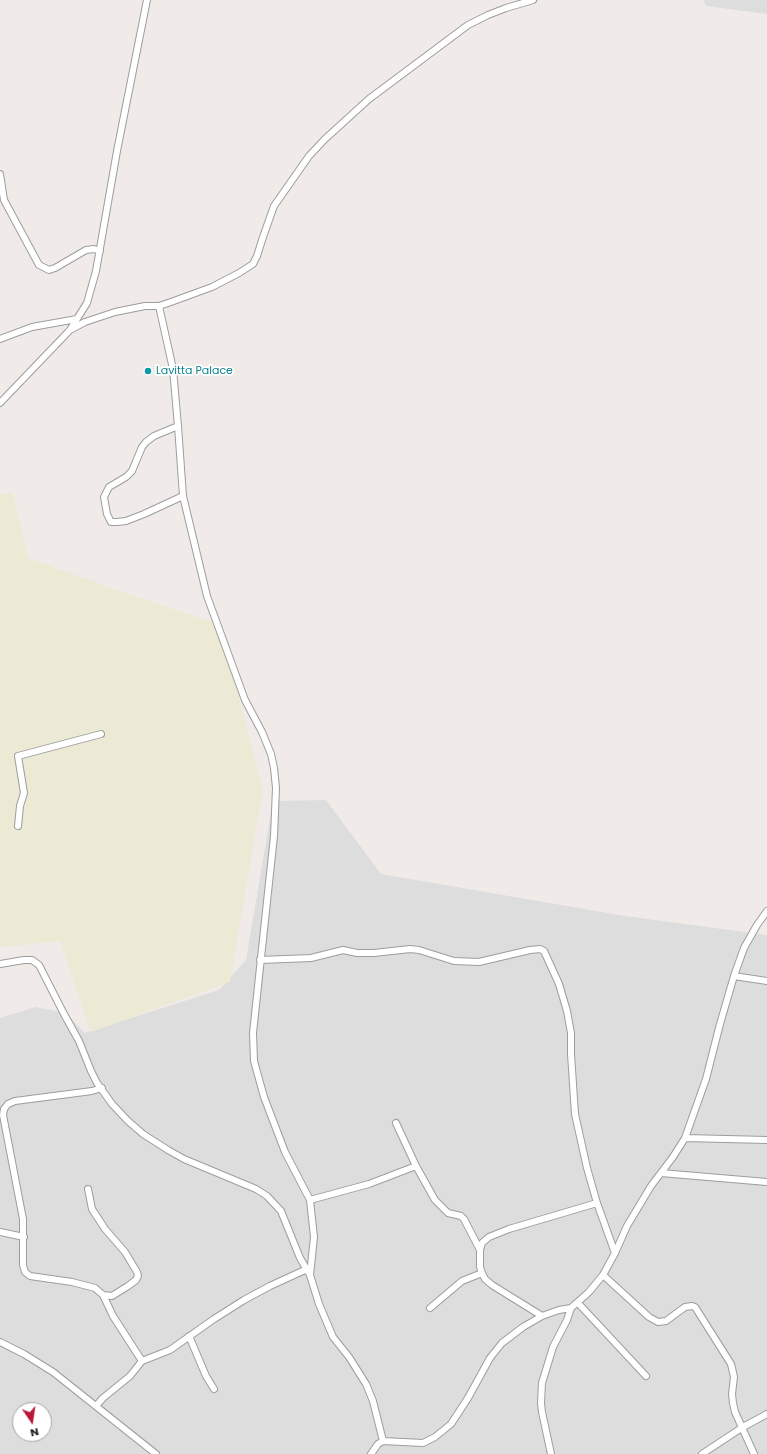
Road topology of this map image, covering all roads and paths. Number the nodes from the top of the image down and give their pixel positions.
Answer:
1 (147, 0) edge
2 (533, 0) edge
3 (0, 174) edge
4 (100, 251) junction
5 (159, 306) junction
6 (77, 319) junction
7 (70, 330) junction
8 (0, 339) edge
9 (0, 402) edge
10 (178, 426) junction
11 (183, 496) junction
12 (101, 734) dead end
13 (18, 826) dead end
14 (767, 911) edge
15 (260, 960) junction
16 (0, 964) edge
17 (734, 976) junction
18 (767, 981) edge
19 (102, 1088) junction
20 (396, 1123) dead end
21 (685, 1138) junction
22 (767, 1140) edge
23 (416, 1166) junction
24 (661, 1173) junction
25 (767, 1182) edge
26 (88, 1189) dead end
27 (310, 1200) junction
28 (597, 1203) junction
29 (0, 1232) edge
30 (24, 1237) junction
31 (480, 1250) junction
32 (615, 1253) junction
33 (307, 1269) junction
34 (482, 1273) junction
35 (310, 1275) junction
36 (603, 1275) junction
37 (104, 1295) junction
38 (578, 1303) junction
39 (430, 1308) dead end
40 (571, 1308) junction
41 (542, 1316) junction
42 (189, 1336) junction
43 (0, 1342) edge
44 (142, 1361) junction
45 (646, 1376) dead end
46 (214, 1389) dead end
47 (96, 1406) junction
48 (767, 1414) edge
49 (743, 1427) junction
50 (384, 1441) junction
51 (156, 1454) edge
52 (371, 1454) edge
53 (551, 1454) edge
54 (702, 1454) edge
55 (754, 1454) edge

1 - 4 street
2 - 5 street
3 - 4 street
4 - 6 street
5 - 7 street
5 - 10 street
6 - 7 street
6 - 8 street
7 - 9 street
10 - 11 street
10 - 11 street
11 - 15 street
12 - 13 street
14 - 17 street
15 - 27 street
15 - 28 street
16 - 19 street
17 - 18 street
17 - 21 street
19 - 30 street
19 - 33 street
20 - 23 street
21 - 22 street
21 - 24 street
23 - 27 street
23 - 31 street
24 - 25 street
24 - 32 street
26 - 37 street
27 - 35 street
28 - 31 street
28 - 32 street
29 - 30 street
30 - 37 street
31 - 34 street
32 - 36 street
33 - 35 street
33 - 42 street
34 - 39 street
34 - 41 street
35 - 50 street
36 - 38 street
36 - 49 street
37 - 44 street
38 - 40 street
38 - 45 street
40 - 41 street
40 - 53 street
41 - 50 street
42 - 44 street
42 - 46 street
43 - 47 street
44 - 47 street
47 - 51 street
48 - 49 street
49 - 54 street
49 - 55 street
50 - 52 street

